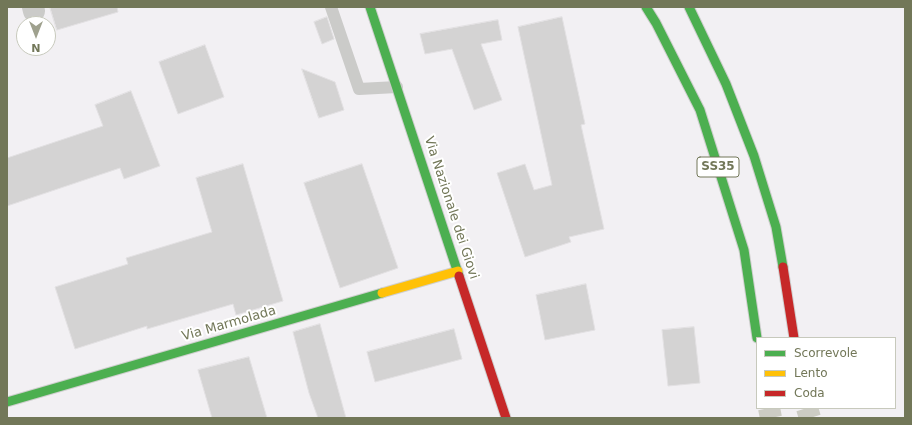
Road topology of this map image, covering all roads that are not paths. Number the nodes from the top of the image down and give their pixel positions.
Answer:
1 (331, 7) edge
2 (370, 7) edge
3 (646, 7) edge
4 (689, 7) edge
5 (397, 87) junction
6 (458, 271) junction
7 (757, 337) edge
8 (794, 337) edge
9 (7, 402) edge
10 (506, 418) edge

1 - 5 lane
2 - 5 main road, Via Nazionale dei Giovi
3 - 7 main road, SS35
4 - 8 main road, SS35
5 - 6 main road, Via Nazionale dei Giovi
6 - 9 main road, Via Marmolada
6 - 10 main road, Via Nazionale dei Giovi

